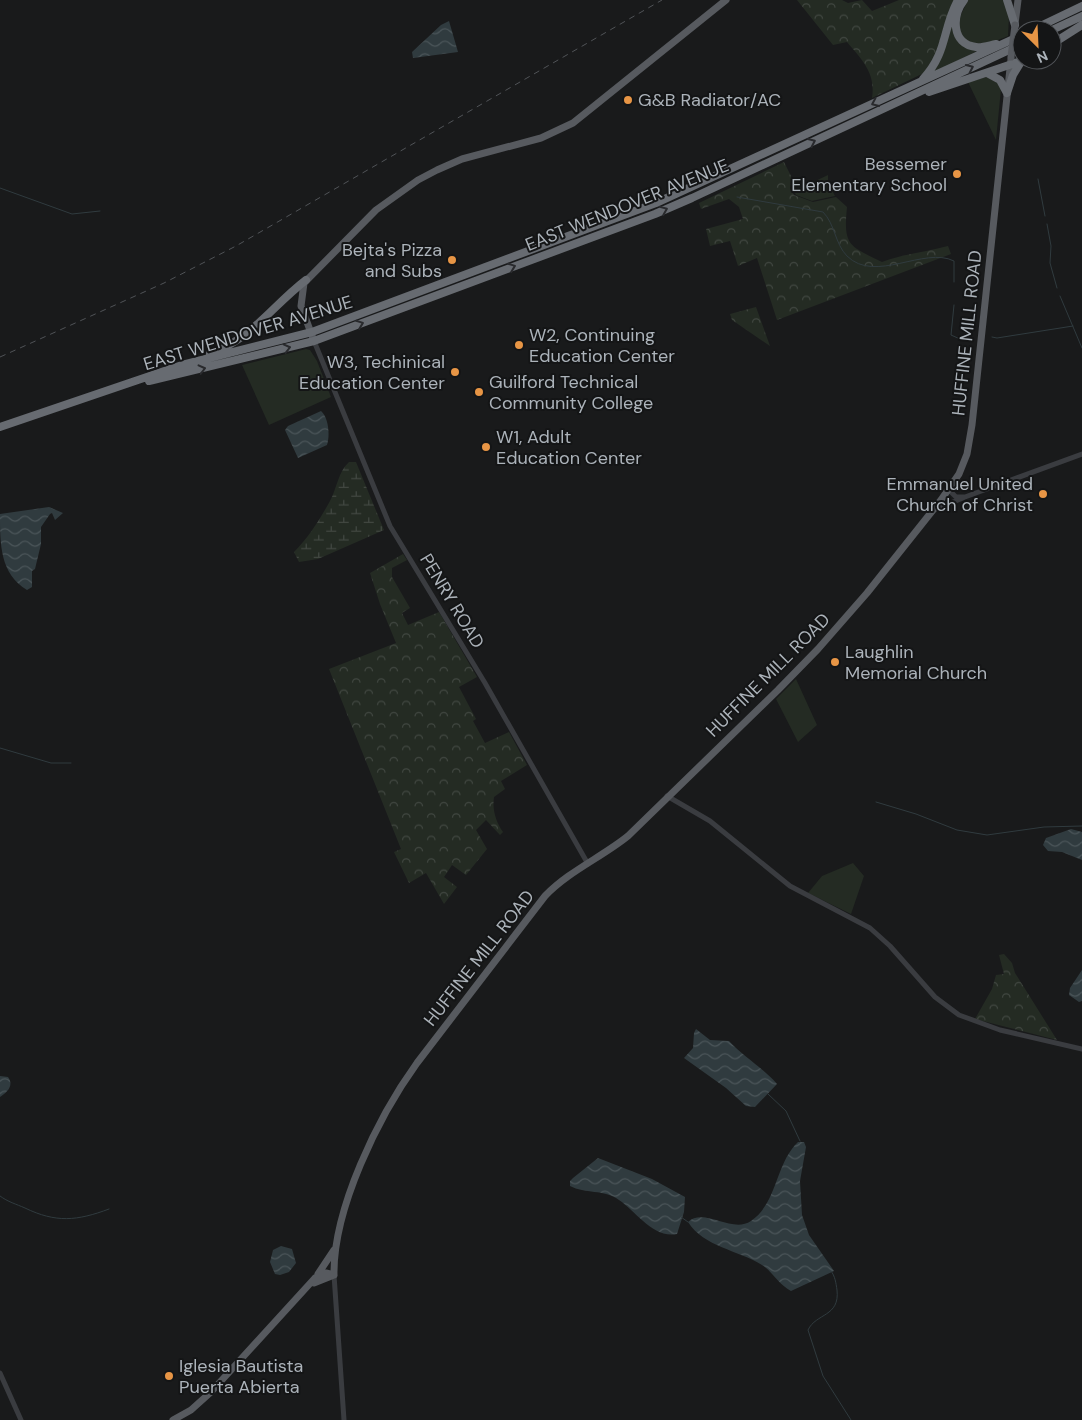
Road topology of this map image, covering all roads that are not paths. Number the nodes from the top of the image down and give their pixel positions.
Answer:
1 (726, 0) edge
2 (958, 0) edge
3 (964, 0) edge
4 (1007, 0) edge
5 (1018, 0) edge
6 (1082, 6) edge
7 (1082, 16) edge
8 (1013, 20) edge
9 (1016, 20) edge
10 (1053, 20) edge
11 (1062, 25) edge
12 (1082, 25) edge
13 (1062, 38) edge
14 (1012, 40) edge
15 (1005, 43) junction
16 (1012, 49) edge
17 (1012, 49) edge
18 (1010, 66) junction
19 (1016, 70) edge
20 (987, 73) junction
21 (919, 83) junction
22 (1007, 93) junction
23 (894, 103) junction
24 (504, 259) junction
25 (315, 270) junction
26 (306, 280) junction
27 (436, 285) junction
28 (437, 296) junction
29 (388, 314) junction
30 (311, 332) junction
31 (314, 341) junction
32 (182, 365) junction
33 (137, 382) junction
34 (0, 427) edge
35 (1082, 454) edge
36 (949, 490) junction
37 (965, 496) junction
38 (933, 510) junction
39 (667, 796) junction
40 (588, 864) junction
41 (1082, 1049) edge
42 (335, 1247) junction
43 (334, 1275) junction
44 (315, 1278) junction
45 (309, 1285) junction
46 (0, 1373) edge
47 (21, 1420) edge
48 (173, 1420) edge
49 (344, 1420) edge

1 - 25 main road
2 - 21 highway
3 - 15 highway
4 - 8 highway
5 - 9 main road, HUFFINE MILL ROAD
6 - 10 highway
7 - 11 highway
12 - 13 highway
14 - 15 highway, EAST WENDOVER AVENUE
15 - 21 highway, EAST WENDOVER AVENUE
16 - 18 main road, HUFFINE MILL ROAD, bridge
23 -> 17 highway, EAST WENDOVER AVENUE
18 - 20 highway
18 - 22 main road, HUFFINE MILL ROAD
19 - 22 highway
20 - 22 highway
20 - 23 highway
21 -> 24 highway, EAST WENDOVER AVENUE
22 - 36 main road, HUFFINE MILL ROAD
28 -> 23 highway, EAST WENDOVER AVENUE
24 - 27 highway, EAST WENDOVER AVENUE
24 - 28 highway
25 - 26 main road
25 - 30 main road
26 - 30 main road
26 - 32 highway
27 - 29 highway
27 - 30 highway, EAST WENDOVER AVENUE
28 - 29 highway, EAST WENDOVER AVENUE
31 -> 29 highway, EAST WENDOVER AVENUE
30 - 31 main road
30 - 32 highway, EAST WENDOVER AVENUE
33 -> 31 highway, EAST WENDOVER AVENUE
31 - 40 street, PENRY ROAD
32 - 33 highway, EAST WENDOVER AVENUE
33 - 34 highway
35 - 37 street
36 - 37 street
36 - 38 main road, HUFFINE MILL ROAD
37 - 38 street
38 - 39 main road, HUFFINE MILL ROAD
39 - 40 main road, HUFFINE MILL ROAD
39 - 41 street
40 - 42 main road, HUFFINE MILL ROAD
42 - 43 main road, HUFFINE MILL ROAD
42 - 44 main road
43 - 44 main road
43 - 45 main road
43 - 49 street
44 - 45 main road
45 - 48 main road
46 - 47 street

